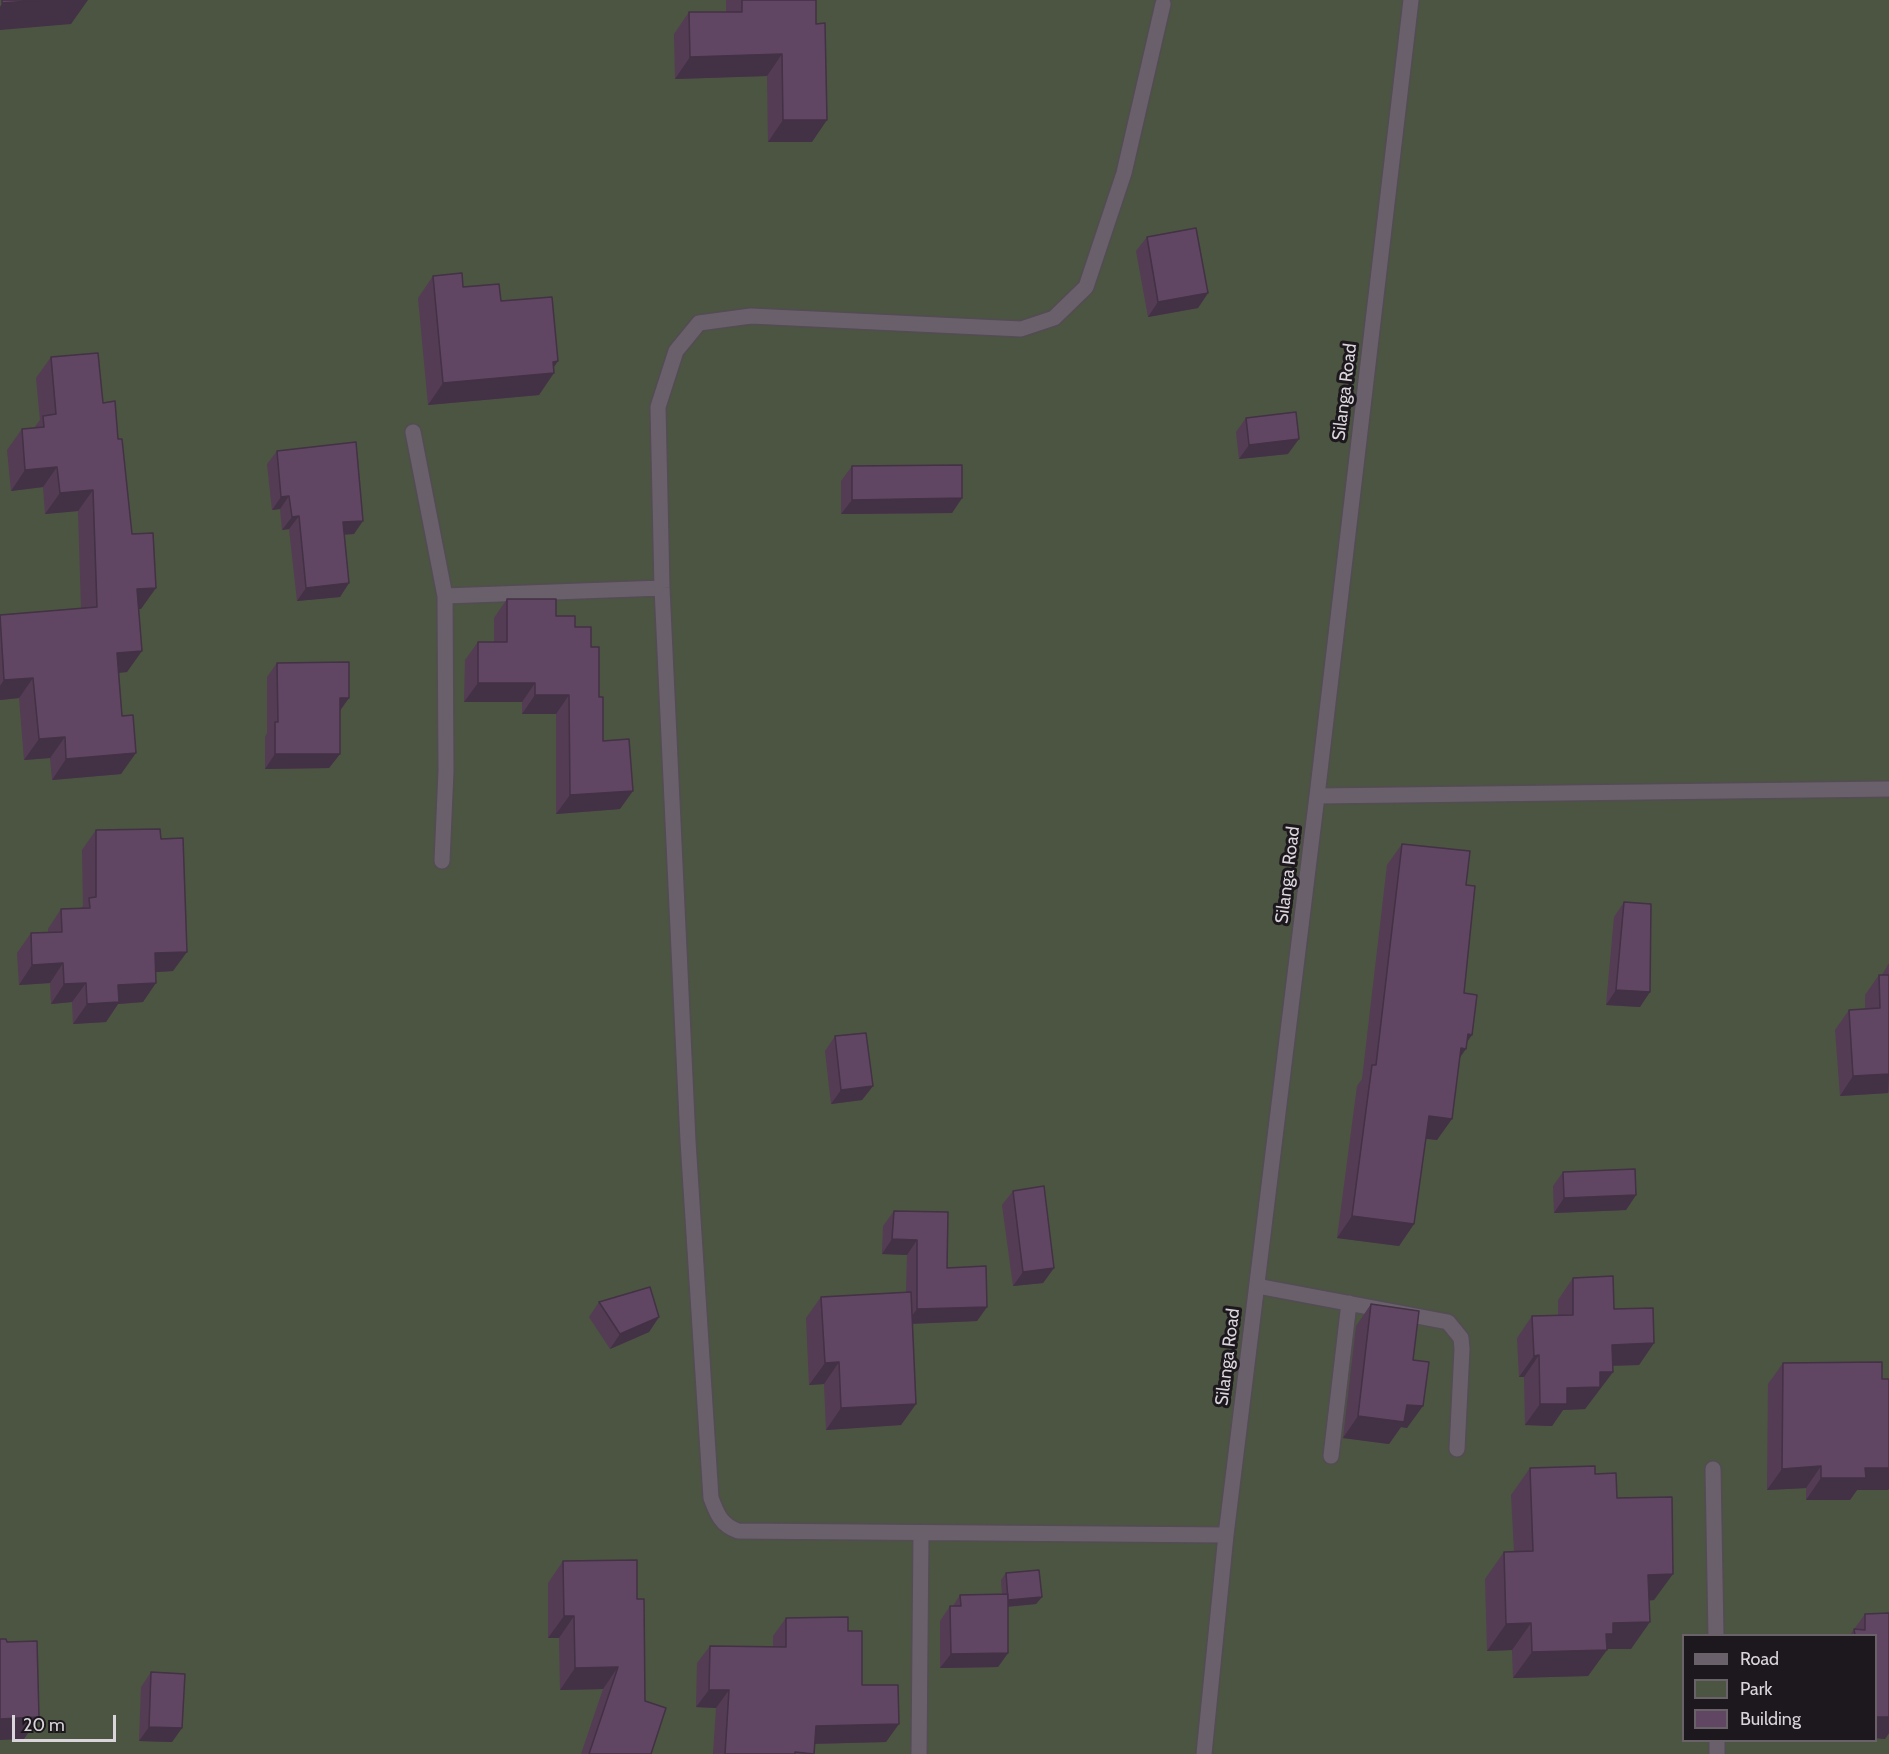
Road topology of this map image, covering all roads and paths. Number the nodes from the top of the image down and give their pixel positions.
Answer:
1 (1411, 0) edge
2 (1163, 4) dead end
3 (413, 432) dead end
4 (662, 588) junction
5 (445, 596) junction
6 (1889, 789) edge
7 (1317, 795) junction
8 (442, 861) dead end
9 (1257, 1286) junction
10 (1349, 1303) junction
11 (1457, 1449) dead end
12 (1331, 1456) dead end
13 (1713, 1469) dead end
14 (921, 1533) junction
15 (1226, 1535) junction
16 (1716, 1634) edge
17 (919, 1754) edge
18 (1204, 1754) edge

1 - 7 street, Silanga Road
2 - 4 street
3 - 5 street
4 - 5 street
4 - 14 street
5 - 8 street
6 - 7 street
7 - 9 street, Silanga Road
9 - 10 street
9 - 15 street, Silanga Road
10 - 11 street
10 - 12 street
13 - 16 street
14 - 15 street
14 - 17 street
15 - 18 street, Silanga Road

